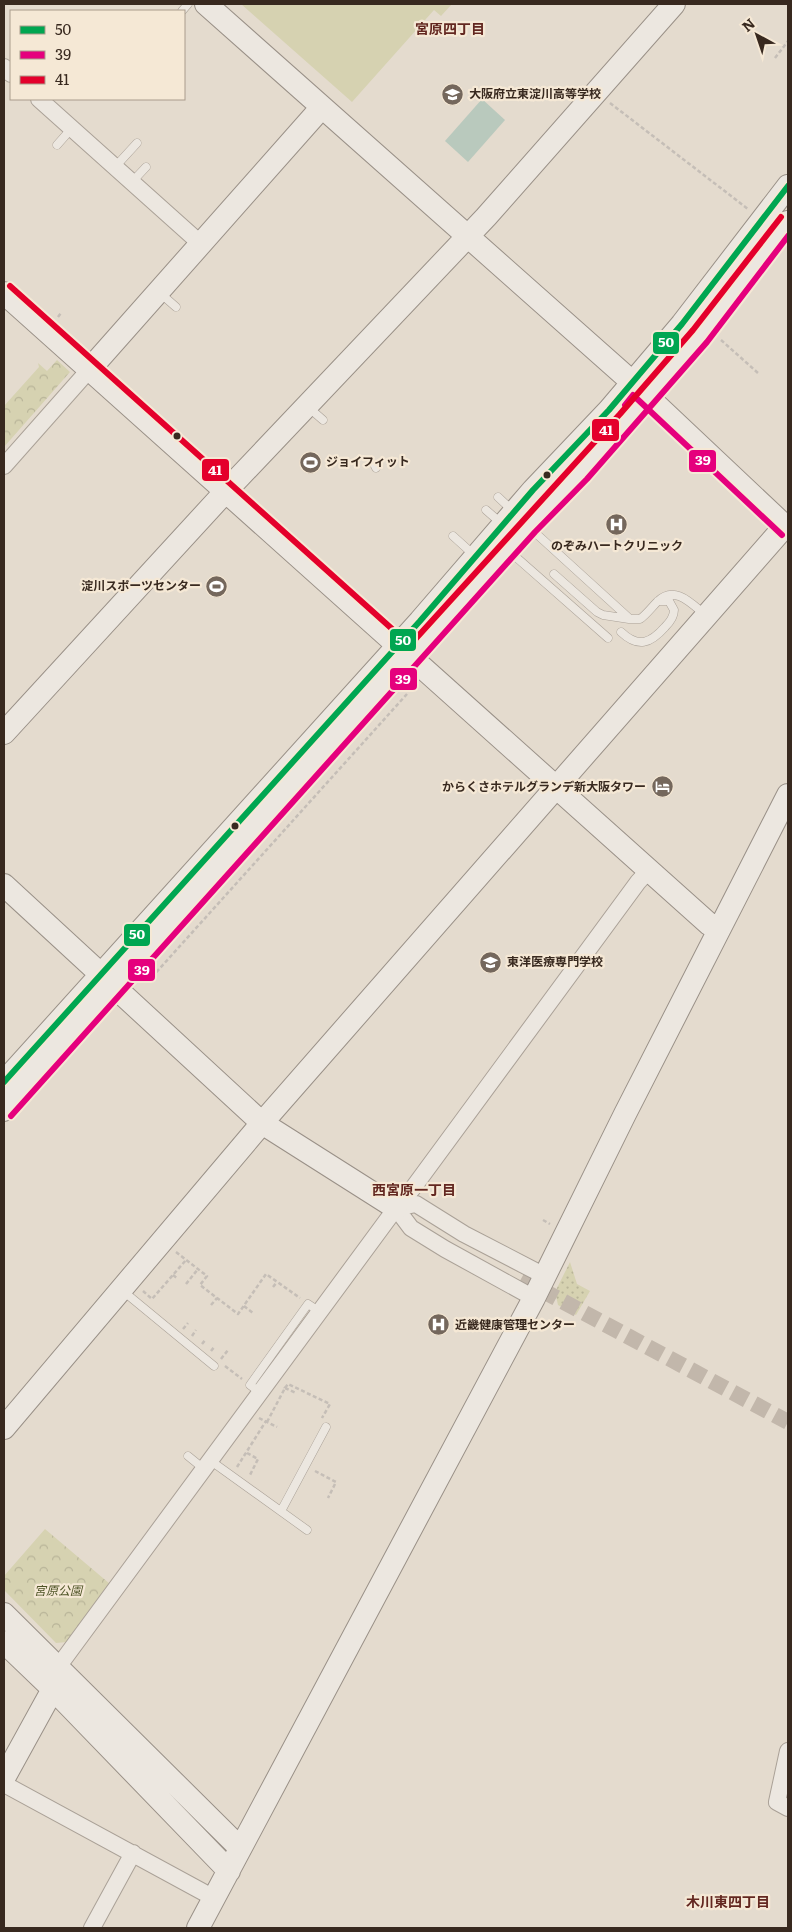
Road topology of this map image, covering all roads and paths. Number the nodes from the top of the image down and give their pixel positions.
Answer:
1 (206, 4) edge
2 (674, 4) edge
3 (788, 41) edge
4 (775, 58) dead end
5 (40, 100) edge
6 (610, 103) dead end
7 (322, 107) junction
8 (72, 128) junction
9 (136, 143) dead end
10 (57, 145) dead end
11 (115, 167) junction
12 (146, 167) dead end
13 (132, 182) junction
14 (788, 186) edge
15 (749, 210) dead end
16 (788, 222) edge
17 (467, 236) junction
18 (201, 244) junction
19 (159, 292) junction
20 (4, 293) edge
21 (176, 307) dead end
22 (61, 313) dead end
23 (58, 317) dead end
24 (721, 340) dead end
25 (89, 370) junction
26 (758, 373) dead end
27 (639, 390) junction
28 (306, 405) junction
29 (323, 420) dead end
30 (4, 466) edge
31 (226, 491) junction
32 (498, 497) dead end
33 (486, 510) dead end
34 (515, 521) junction
35 (787, 528) edge
36 (453, 536) dead end
37 (508, 549) junction
38 (476, 556) junction
39 (554, 574) dead end
40 (658, 601) junction
41 (706, 616) junction
42 (630, 619) junction
43 (621, 632) dead end
44 (608, 638) dead end
45 (404, 651) junction
46 (406, 694) dead end
47 (4, 733) edge
48 (556, 787) junction
49 (788, 795) edge
50 (649, 870) junction
51 (4, 885) edge
52 (719, 930) junction
53 (152, 977) dead end
54 (107, 981) junction
55 (4, 1082) edge
56 (4, 1110) edge
57 (262, 1124) junction
58 (396, 1208) junction
59 (171, 1248) dead end
60 (186, 1260) junction
61 (198, 1269) junction
62 (173, 1275) junction
63 (545, 1276) junction
64 (177, 1278) dead end
65 (521, 1279) tunnel mouth
66 (277, 1282) junction
67 (186, 1284) dead end
68 (130, 1288) junction
69 (273, 1288) dead end
70 (217, 1298) junction
71 (534, 1298) junction
72 (211, 1305) dead end
73 (244, 1306) junction
74 (315, 1308) junction
75 (253, 1312) dead end
76 (228, 1350) dead end
77 (214, 1366) dead end
78 (281, 1385) dead end
79 (285, 1388) junction
80 (255, 1389) junction
81 (296, 1393) dead end
82 (253, 1415) dead end
83 (266, 1422) junction
84 (277, 1427) dead end
85 (326, 1427) joint
86 (4, 1428) edge
87 (246, 1453) junction
88 (188, 1456) dead end
89 (208, 1465) junction
90 (305, 1466) junction
91 (231, 1476) junction
92 (251, 1476) dead end
93 (328, 1498) dead end
94 (281, 1511) junction
95 (307, 1530) dead end
96 (4, 1614) edge
97 (9, 1650) edge
98 (58, 1667) junction
99 (53, 1689) junction
100 (788, 1751) edge
101 (4, 1778) edge
102 (4, 1784) edge
103 (788, 1808) edge
104 (240, 1848) junction
105 (133, 1853) junction
106 (229, 1871) junction
107 (214, 1898) junction
108 (92, 1928) edge
109 (198, 1928) edge

1 - 7 street
2 - 17 street
3 - 4 path
5 - 8 street
6 - 15 path
7 - 17 street
7 - 18 street
8 - 10 lane
8 - 11 street
9 - 11 lane
11 - 13 street
12 - 13 lane
13 - 18 street
14 - 27 street
16 - 27 street
17 - 27 street
17 - 28 street
18 - 19 street
19 - 21 lane
19 - 25 street
20 - 25 street
22 - 23 path
24 - 26 path
25 - 30 street
25 - 31 street
27 - 34 street
27 - 35 street
28 - 29 lane
28 - 31 street
31 - 45 street
31 - 47 street
32 - 34 lane
33 - 34 lane
34 - 37 street
34 - 38 street
34 - 42 lane
35 - 41 street
36 - 38 lane
37 - 44 lane
37 - 45 street
38 - 45 street
39 - 42 lane
40 - 41 lane
40 - 42 lane
40 - 43 lane
41 - 48 street
45 - 48 street
45 - 54 street
46 - 53 path
48 - 50 street
48 - 57 street
49 - 52 street
50 - 52 street
50 - 58 street
51 - 54 street
52 - 63 street
54 - 55 street
54 - 56 street
54 - 57 street
57 - 58 street
57 - 68 street
58 - 63 street
58 - 65 street
58 - 71 street
58 - 74 street
59 - 60 path
60 - 61 path
60 - 62 path
61 - 67 path
61 - 70 path
62 - 64 path
62 - 68 path
63 - 71 street
66 - 69 path
66 - 73 path
66 - 74 path
68 - 77 lane
68 - 86 street
70 - 72 path
70 - 73 path
71 - 104 street
73 - 75 path
74 - 80 street
76 - 80 path
78 - 79 path
79 - 81 path
79 - 83 path
79 - 85 path
80 - 89 street
82 - 83 path
83 - 84 path
83 - 87 path
85 - 90 lane
87 - 91 path
87 - 92 path
88 - 89 lane
89 - 91 lane
89 - 98 street
90 - 93 path
90 - 94 lane
91 - 94 lane
94 - 95 lane
96 - 98 street
97 - 99 street
98 - 99 street
98 - 104 street
99 - 101 street
99 - 106 street
100 - 103 street
102 - 105 street
104 - 106 street
105 - 107 street
105 - 108 street
106 - 107 street
107 - 109 street

